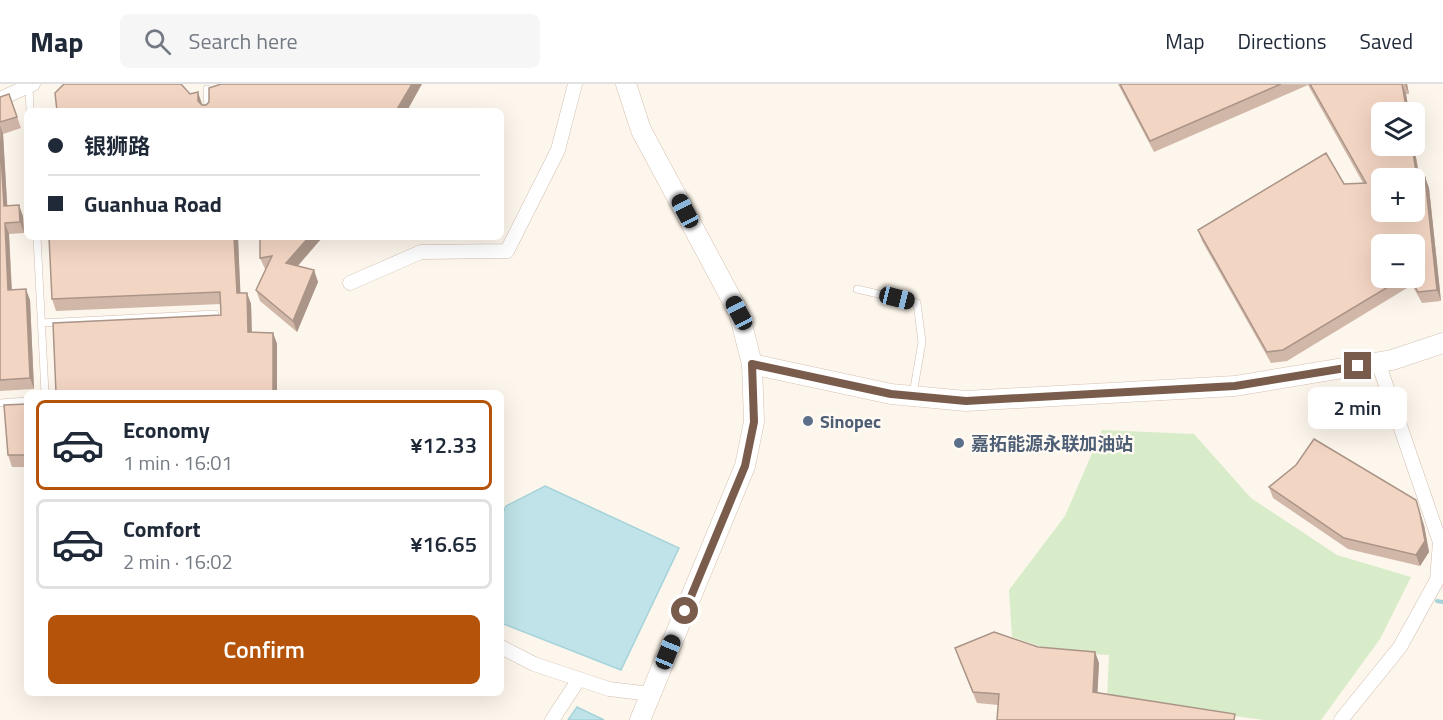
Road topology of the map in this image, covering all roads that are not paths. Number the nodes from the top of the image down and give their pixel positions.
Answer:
1 (575, 84) edge
2 (626, 84) edge
3 (31, 85) edge
4 (207, 89) edge
5 (0, 99) edge
6 (30, 108) edge
7 (208, 108) edge
8 (37, 240) edge
9 (350, 283) dead end
10 (857, 289) dead end
11 (215, 314) edge
12 (41, 323) junction
13 (1443, 343) edge
14 (1378, 362) junction
15 (752, 364) junction
16 (45, 390) edge
17 (912, 396) junction
18 (24, 401) edge
19 (0, 403) edge
20 (504, 649) edge
21 (579, 679) junction
22 (651, 694) junction
23 (552, 720) edge
24 (640, 720) edge
25 (1341, 720) edge

1 - 9 street
2 - 15 main road
3 - 5 street
3 - 6 lane
4 - 7 lane
8 - 12 lane
10 - 17 lane
11 - 12 lane
12 - 16 lane
13 - 14 main road
14 - 17 main road
14 - 25 street
15 - 17 main road
15 - 22 main road
18 - 19 lane
20 - 21 street
21 - 22 street
21 - 23 street
22 - 24 main road

